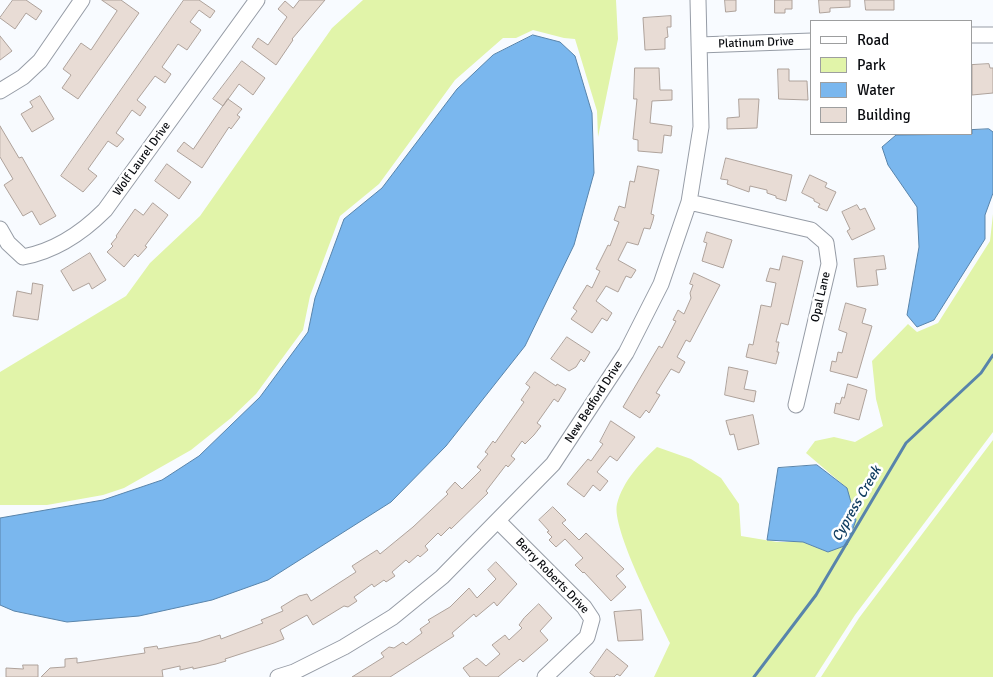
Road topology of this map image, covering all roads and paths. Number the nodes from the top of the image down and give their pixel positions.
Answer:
1 (82, 0) edge
2 (258, 0) edge
3 (698, 0) edge
4 (973, 35) edge
5 (993, 35) edge
6 (810, 41) edge
7 (700, 45) junction
8 (0, 91) edge
9 (689, 202) junction
10 (0, 229) edge
11 (796, 405) dead end
12 (498, 522) junction
13 (278, 677) edge
14 (545, 677) edge

1 - 8 street
2 - 10 street, Wolf Laurel Drive
3 - 7 street, New Bedford Drive
4 - 5 street
6 - 7 street, Platinum Drive
7 - 9 street, New Bedford Drive
9 - 11 street, Opal Lane
9 - 12 street, New Bedford Drive
12 - 13 street, New Bedford Drive
12 - 14 street, Berry Roberts Drive

